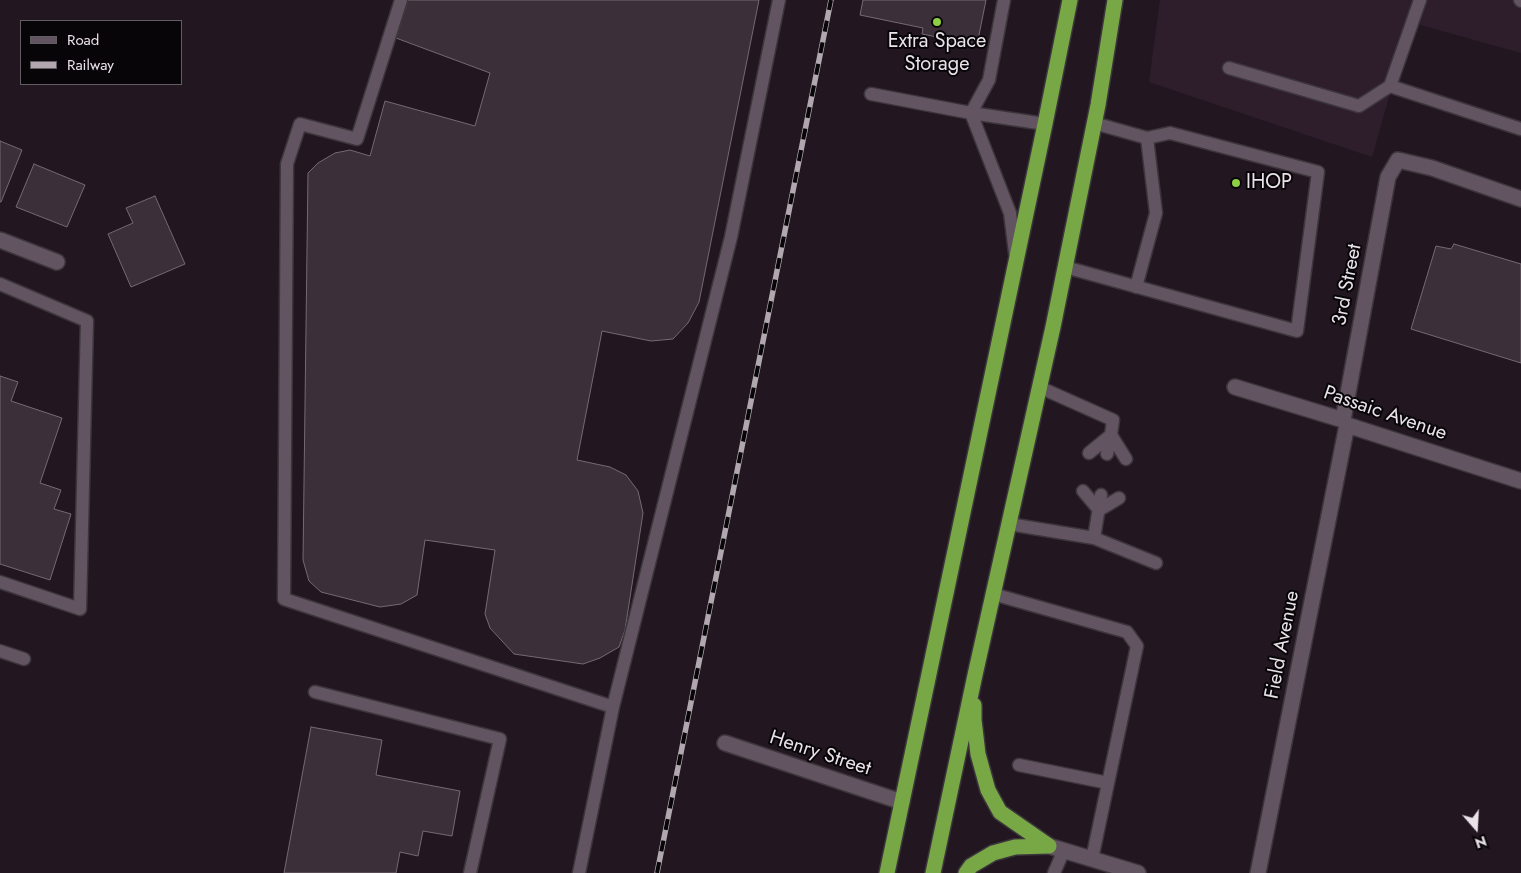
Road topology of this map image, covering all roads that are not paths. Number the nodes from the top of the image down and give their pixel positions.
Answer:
1 (401, 0) edge
2 (779, 0) edge
3 (1004, 0) edge
4 (1070, 0) edge
5 (1116, 0) edge
6 (1420, 0) edge
7 (1229, 68) dead end
8 (1390, 86) junction
9 (871, 94) dead end
10 (971, 113) junction
11 (1094, 123) junction
12 (1046, 124) junction
13 (1521, 129) edge
14 (1147, 138) junction
15 (1521, 199) edge
16 (0, 240) edge
17 (1017, 261) junction
18 (57, 262) dead end
19 (1065, 267) junction
20 (0, 284) edge
21 (1136, 287) junction
22 (1235, 387) dead end
23 (1039, 388) junction
24 (1345, 422) junction
25 (1111, 435) junction
26 (1089, 453) dead end
27 (1107, 454) dead end
28 (1126, 459) dead end
29 (1521, 481) edge
30 (1083, 491) dead end
31 (1101, 495) dead end
32 (1120, 498) dead end
33 (1099, 510) junction
34 (1008, 524) junction
35 (1094, 538) junction
36 (1156, 563) dead end
37 (0, 582) edge
38 (993, 594) junction
39 (0, 651) edge
40 (24, 659) dead end
41 (975, 675) junction
42 (315, 692) dead end
43 (613, 706) junction
44 (725, 743) dead end
45 (1019, 765) dead end
46 (1108, 783) junction
47 (902, 802) junction
48 (1049, 846) junction
49 (1064, 850) junction
50 (1092, 859) junction
51 (470, 873) edge
52 (579, 873) edge
53 (887, 873) edge
54 (933, 873) edge
55 (966, 873) edge
56 (1054, 873) edge
57 (1138, 873) edge
58 (1258, 873) edge

1 - 43 lane
2 - 43 lane
3 - 10 lane
4 - 12 highway
5 - 11 highway
6 - 8 lane
7 - 8 lane
8 - 13 lane
9 - 10 lane
10 - 12 lane
10 - 17 lane
11 - 14 lane
11 - 19 highway
12 - 17 highway
14 - 21 lane
14 - 21 lane
15 - 24 street, 3rd Street
16 - 18 street
17 - 47 highway
19 - 21 lane
19 - 23 highway
20 - 37 lane
22 - 24 street, Passaic Avenue
23 - 25 lane
23 - 34 highway
24 - 29 street, Passaic Avenue
24 - 58 street, Field Avenue
25 - 26 lane
25 - 27 lane
25 - 28 lane
30 - 33 lane
31 - 33 lane
32 - 33 lane
33 - 35 lane
34 - 35 lane
34 - 38 highway
35 - 36 lane
38 - 41 highway
38 - 46 lane
39 - 40 lane
41 - 48 highway
41 - 54 highway
42 - 51 lane
43 - 52 lane
44 - 47 street, Henry Street
45 - 46 lane
46 - 50 lane
47 - 53 highway
48 - 49 street
48 - 55 highway
49 - 50 street
49 - 56 lane
50 - 57 street

